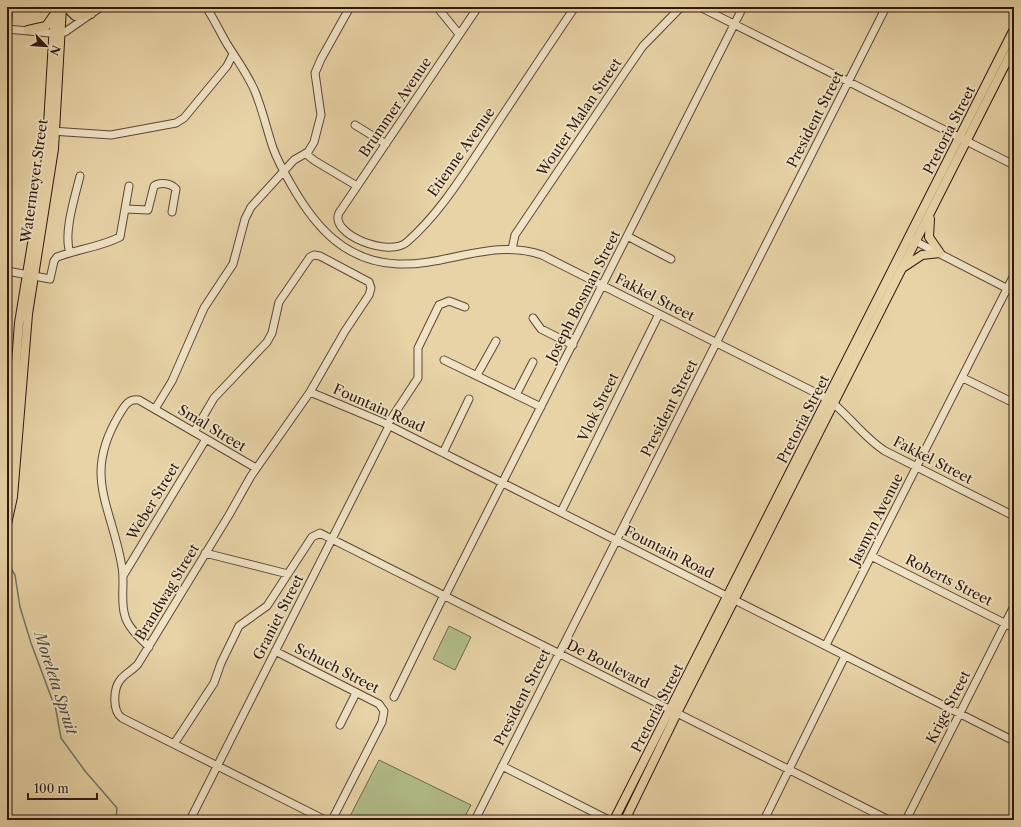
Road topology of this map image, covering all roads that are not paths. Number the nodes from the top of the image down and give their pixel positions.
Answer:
1 (8, 7) edge
2 (66, 7) edge
3 (101, 7) edge
4 (206, 7) edge
5 (350, 7) edge
6 (437, 7) edge
7 (478, 7) edge
8 (575, 7) edge
9 (681, 7) edge
10 (700, 7) edge
11 (743, 7) edge
12 (886, 7) edge
13 (57, 8) edge
14 (91, 14) junction
15 (734, 25) junction
16 (7, 29) edge
17 (1014, 29) edge
18 (28, 30) junction
19 (7, 32) edge
20 (57, 33) junction
21 (222, 33) junction
22 (459, 34) junction
23 (1014, 47) edge
24 (233, 54) junction
25 (239, 64) junction
26 (227, 66) junction
27 (848, 82) junction
28 (263, 111) junction
29 (355, 125) dead end
30 (52, 132) junction
31 (964, 139) junction
32 (386, 144) junction
33 (306, 154) junction
34 (1014, 165) edge
35 (284, 171) junction
36 (80, 176) dead end
37 (129, 186) dead end
38 (357, 186) junction
39 (126, 209) junction
40 (172, 212) dead end
41 (930, 214) junction
42 (337, 222) joint
43 (627, 236) junction
44 (907, 237) junction
45 (916, 242) junction
46 (512, 249) junction
47 (70, 253) junction
48 (940, 254) junction
49 (671, 259) dead end
50 (902, 269) junction
51 (7, 271) edge
52 (30, 275) junction
53 (1014, 275) edge
54 (602, 285) junction
55 (1011, 290) edge
56 (465, 307) dead end
57 (659, 314) junction
58 (533, 318) dead end
59 (496, 341) dead end
60 (717, 343) junction
61 (572, 345) junction
62 (444, 360) dead end
63 (533, 362) dead end
64 (478, 375) junction
65 (963, 378) junction
66 (310, 392) junction
67 (516, 395) junction
68 (469, 399) dead end
69 (831, 402) junction
70 (1014, 403) edge
71 (541, 407) junction
72 (155, 409) junction
73 (388, 425) junction
74 (194, 432) junction
75 (206, 439) junction
76 (443, 453) junction
77 (916, 467) junction
78 (256, 468) junction
79 (7, 480) edge
80 (503, 483) junction
81 (561, 512) junction
82 (1014, 516) edge
83 (7, 524) edge
84 (332, 539) junction
85 (616, 540) junction
86 (205, 553) junction
87 (871, 556) junction
88 (288, 574) junction
89 (123, 576) junction
90 (445, 596) junction
91 (732, 598) junction
92 (1014, 606) edge
93 (1005, 623) junction
94 (1014, 628) edge
95 (826, 645) junction
96 (149, 647) junction
97 (275, 651) junction
98 (558, 653) junction
99 (845, 656) junction
100 (356, 693) junction
101 (394, 698) dead end
102 (674, 711) junction
103 (959, 713) junction
104 (340, 725) dead end
105 (1014, 741) edge
106 (174, 744) junction
107 (218, 766) junction
108 (502, 766) junction
109 (789, 769) junction
110 (190, 820) edge
111 (325, 820) edge
112 (332, 820) edge
113 (475, 820) edge
114 (609, 820) edge
115 (614, 820) edge
116 (625, 820) edge
117 (764, 820) edge
118 (889, 820) edge
119 (906, 820) edge

1 - 16 street
2 - 14 main road
3 - 14 street
4 - 21 street
5 - 33 street
6 - 22 street
7 - 22 street, Brummer Avenue
8 - 42 street, Etienne Avenue
9 - 46 street, Wouter Malan Street
10 - 15 street
11 - 15 street, Joseph Bosman Street
12 - 27 street, President Street
13 - 18 main road
13 - 20 main road, Watermeyer Street
14 - 20 street
15 - 27 street
15 - 43 street, Joseph Bosman Street
16 - 18 street
16 - 19 street
17 - 31 main road, Pretoria Street
18 - 20 street
20 - 30 main road, Watermeyer Street
21 - 24 street
21 - 28 street
22 - 32 street, Brummer Avenue
23 - 31 main road, Pretoria Street
24 - 25 street
24 - 26 street
25 - 26 street
25 - 28 street
26 - 30 street
27 - 31 street
27 - 60 street, President Street
28 - 35 street, Fakkel Street
29 - 32 street
30 - 52 main road, Watermeyer Street
31 - 34 street
31 - 41 main road, Pretoria Street
31 - 44 main road, Pretoria Street
32 - 38 street, Brummer Avenue
33 - 35 street
33 - 38 street
35 - 46 street, Fakkel Street
35 - 72 street
36 - 47 street
37 - 39 street
38 - 42 street, Brummer Avenue
39 - 40 street
39 - 47 street
41 - 45 main road, Pretoria Street
41 - 48 main road
43 - 49 street
43 - 54 street, Joseph Bosman Street
44 - 45 street
44 - 69 main road, Pretoria Street
45 - 48 street
45 - 50 main road, Pretoria Street
46 - 54 street, Fakkel Street
47 - 52 street
48 - 50 main road
48 - 55 street
50 - 69 main road, Pretoria Street
51 - 52 street
52 - 79 main road, Watermeyer Street
52 - 83 main road, Watermeyer Street
53 - 55 street, Jasmyn Avenue
54 - 57 street, Fakkel Street
54 - 61 street, Joseph Bosman Street
55 - 65 street, Jasmyn Avenue
56 - 73 street, Graniet Street
57 - 60 street, Fakkel Street
57 - 81 street, Vlok Street
58 - 61 street
59 - 64 street
60 - 69 street, Fakkel Street
60 - 85 street, President Street
61 - 71 street, Joseph Bosman Street
62 - 64 street
63 - 67 street
64 - 67 street
65 - 70 street
65 - 77 street, Jasmyn Avenue
66 - 73 street, Fountain Road
66 - 74 street, Brandwag Street
66 - 78 street, Brandwag Street
67 - 71 street
68 - 76 street
69 - 77 street, Fakkel Street
69 - 91 main road, Pretoria Street
71 - 80 street, Joseph Bosman Street
72 - 74 street, Smal Street
72 - 89 street, Smal Street
73 - 76 street, Fountain Road
73 - 84 street, Graniet Street
74 - 75 street, Smal Street
75 - 78 street, Smal Street
75 - 89 street, Weber Street
76 - 80 street, Fountain Road
77 - 82 street, Fakkel Street
77 - 87 street, Jasmyn Avenue
78 - 86 street, Brandwag Street
80 - 81 street, Fountain Road
80 - 90 street, Joseph Bosman Street
81 - 85 street, Fountain Road
84 - 88 street, De Boulevard
84 - 90 street, De Boulevard
84 - 97 street, Graniet Street
85 - 91 street, Fountain Road
85 - 98 street, President Street
86 - 88 street
86 - 96 street, Brandwag Street
87 - 93 street, Roberts Street
87 - 95 street, Jasmyn Avenue
88 - 106 street
89 - 96 street
90 - 98 street, De Boulevard
90 - 101 street, Joseph Bosman Street
91 - 95 street, Fountain Road
91 - 102 main road, Pretoria Street
92 - 93 street, Krige Street
93 - 94 street, Roberts Street
93 - 103 street, Krige Street
95 - 99 street, Fountain Road
96 - 106 street, Brandwag Street
97 - 100 street, Schuch Street
97 - 107 street, Graniet Street
98 - 102 street, De Boulevard
98 - 108 street, President Street
99 - 103 street, Fountain Road
99 - 109 street
100 - 104 street
100 - 112 street, Schuch Street
102 - 109 street, De Boulevard
102 - 115 main road, Pretoria Street
102 - 116 main road, Pretoria Street
103 - 105 street, Fountain Road
103 - 119 street, Krige Street
106 - 107 street, Brandwag Street
107 - 110 street, Graniet Street
107 - 111 street, Brandwag Street
108 - 113 street, President Street
108 - 114 street
109 - 117 street
109 - 118 street, De Boulevard

